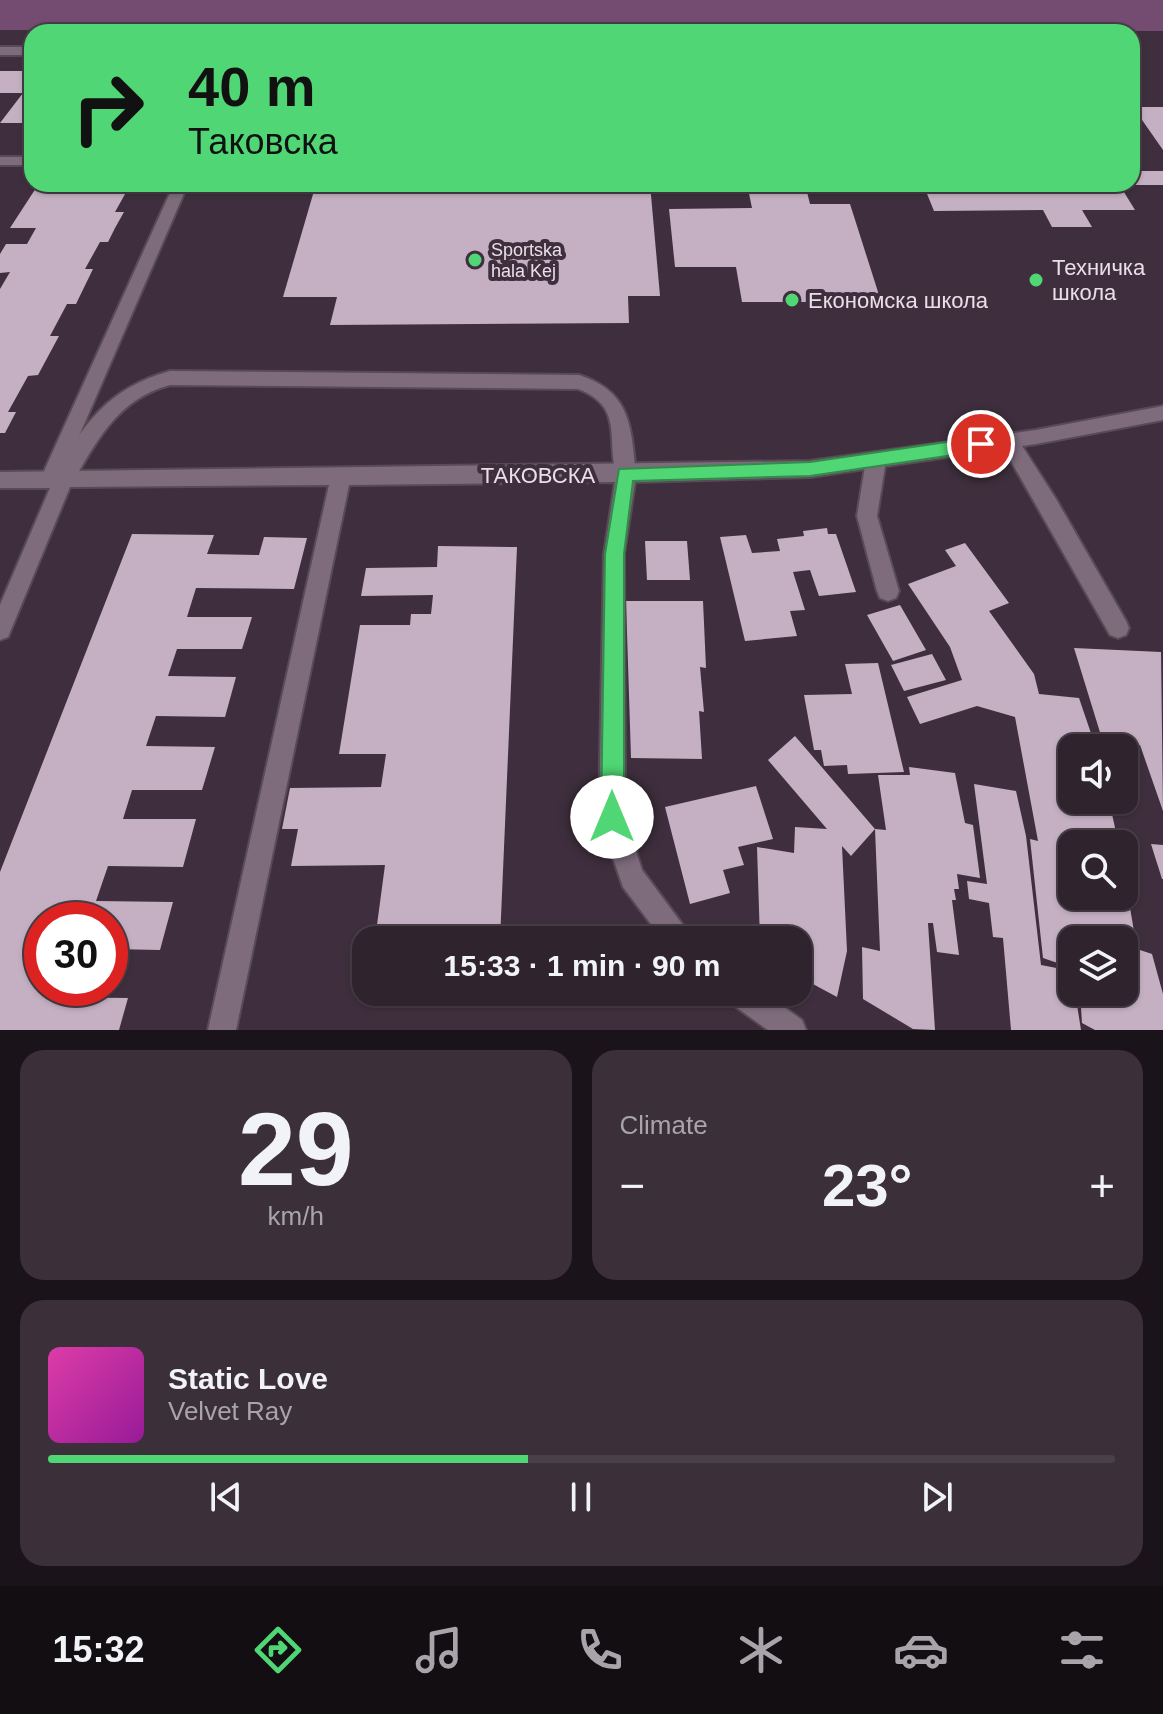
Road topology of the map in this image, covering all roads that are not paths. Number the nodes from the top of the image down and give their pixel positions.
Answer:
1 (0, 51) edge
2 (24, 51) edge
3 (0, 161) edge
4 (24, 161) edge
5 (178, 192) edge
6 (1163, 413) edge
7 (1008, 440) junction
8 (876, 460) junction
9 (626, 474) junction
10 (341, 476) junction
11 (0, 480) edge
12 (56, 480) junction
13 (888, 591) dead end
14 (1118, 628) dead end
15 (0, 630) edge
16 (669, 926) edge
17 (759, 1006) edge
18 (222, 1030) edge
19 (792, 1030) edge

1 - 2 street
3 - 4 street
5 - 12 street
6 - 7 street, ТАКОВСКА
7 - 8 street, ТАКОВСКА
7 - 14 street
8 - 9 street, ТАКОВСКА
8 - 13 street
9 - 10 street, ТАКОВСКА
9 - 12 street
9 - 16 street
10 - 12 street, ТАКОВСКА
10 - 18 street
11 - 12 street, ТАКОВСКА
12 - 15 street
17 - 19 street

